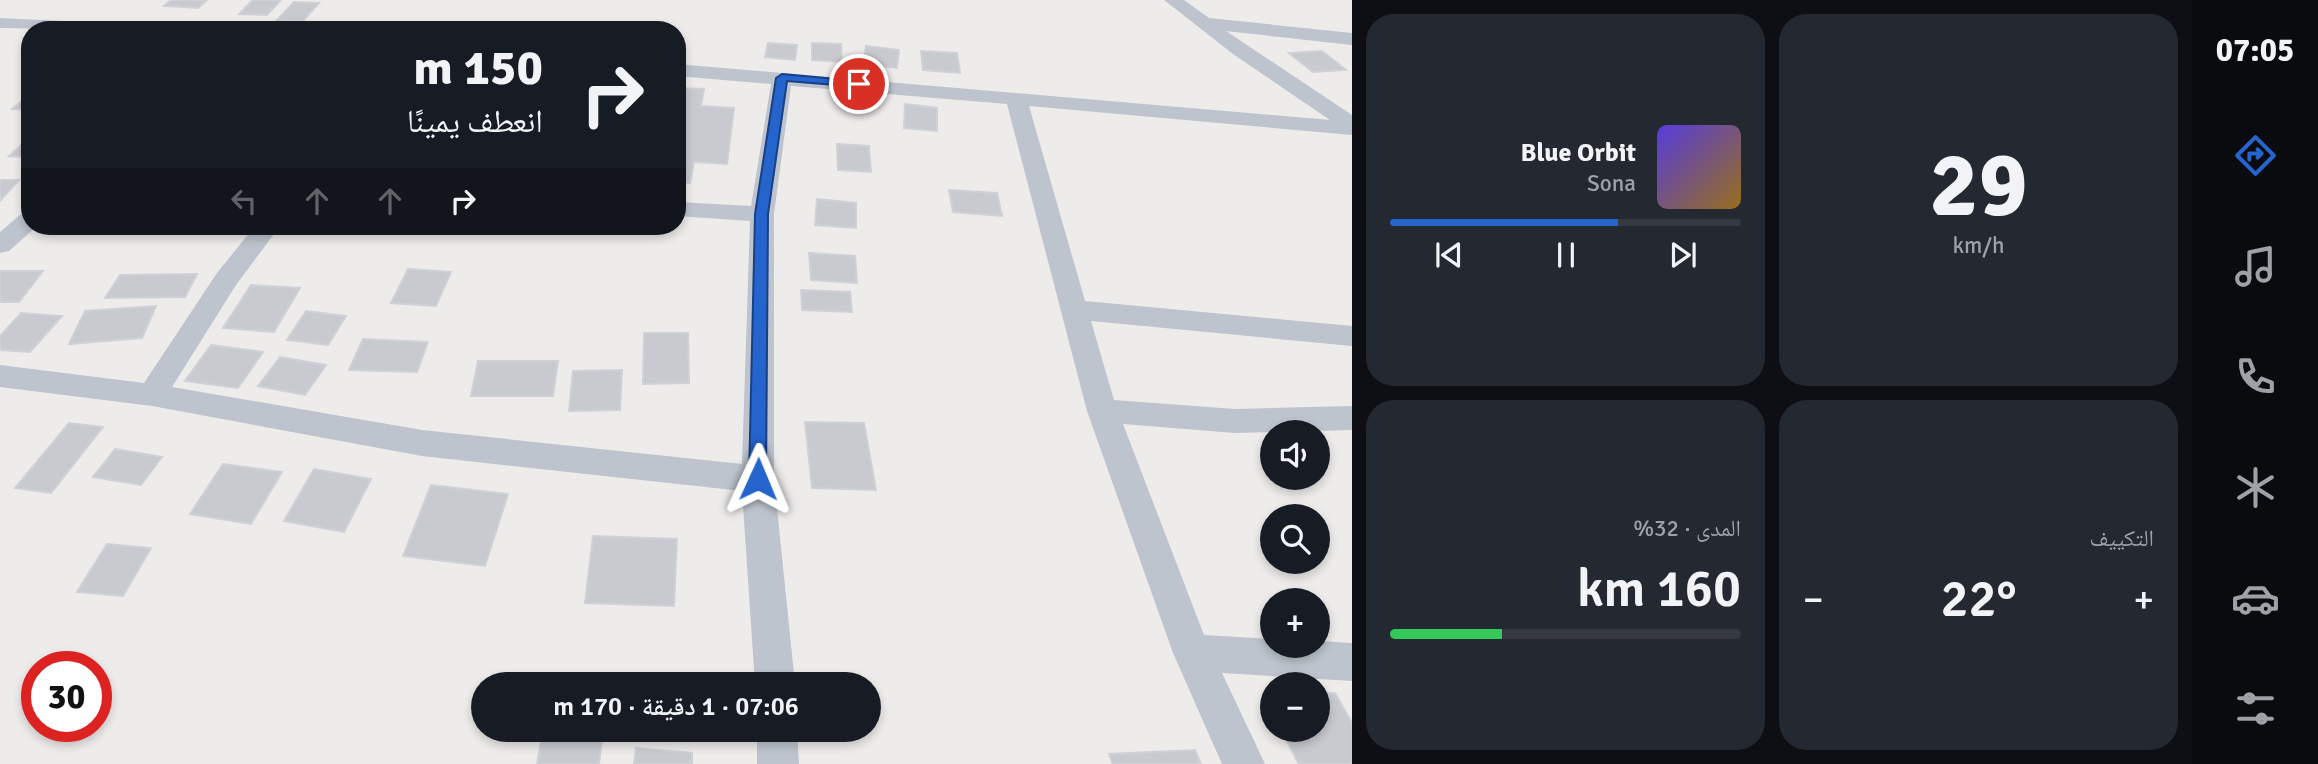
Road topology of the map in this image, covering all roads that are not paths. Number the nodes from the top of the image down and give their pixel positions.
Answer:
1 (1173, 0) edge
2 (0, 23) edge
3 (1203, 23) junction
4 (21, 24) edge
5 (1352, 39) edge
6 (686, 72) edge
7 (782, 78) junction
8 (1016, 98) junction
9 (1352, 127) edge
10 (686, 210) edge
11 (762, 214) junction
12 (21, 227) edge
13 (261, 235) edge
14 (0, 245) edge
15 (1076, 310) junction
16 (1352, 336) edge
17 (0, 376) edge
18 (152, 395) junction
19 (1102, 411) junction
20 (1352, 418) edge
21 (758, 479) junction
22 (1192, 653) junction
23 (1352, 662) edge
24 (774, 672) edge
25 (777, 742) edge
26 (778, 764) edge
27 (1244, 764) edge

1 - 3 street
2 - 4 street
3 - 5 street
3 - 9 street
6 - 7 street
7 - 8 street
7 - 11 street
8 - 9 street
8 - 15 street
10 - 11 street
11 - 21 street
12 - 14 street
13 - 18 street
15 - 16 street
15 - 19 street
17 - 18 street
18 - 21 street
19 - 20 street
19 - 22 street
21 - 24 street
22 - 23 street
22 - 27 street
25 - 26 street

